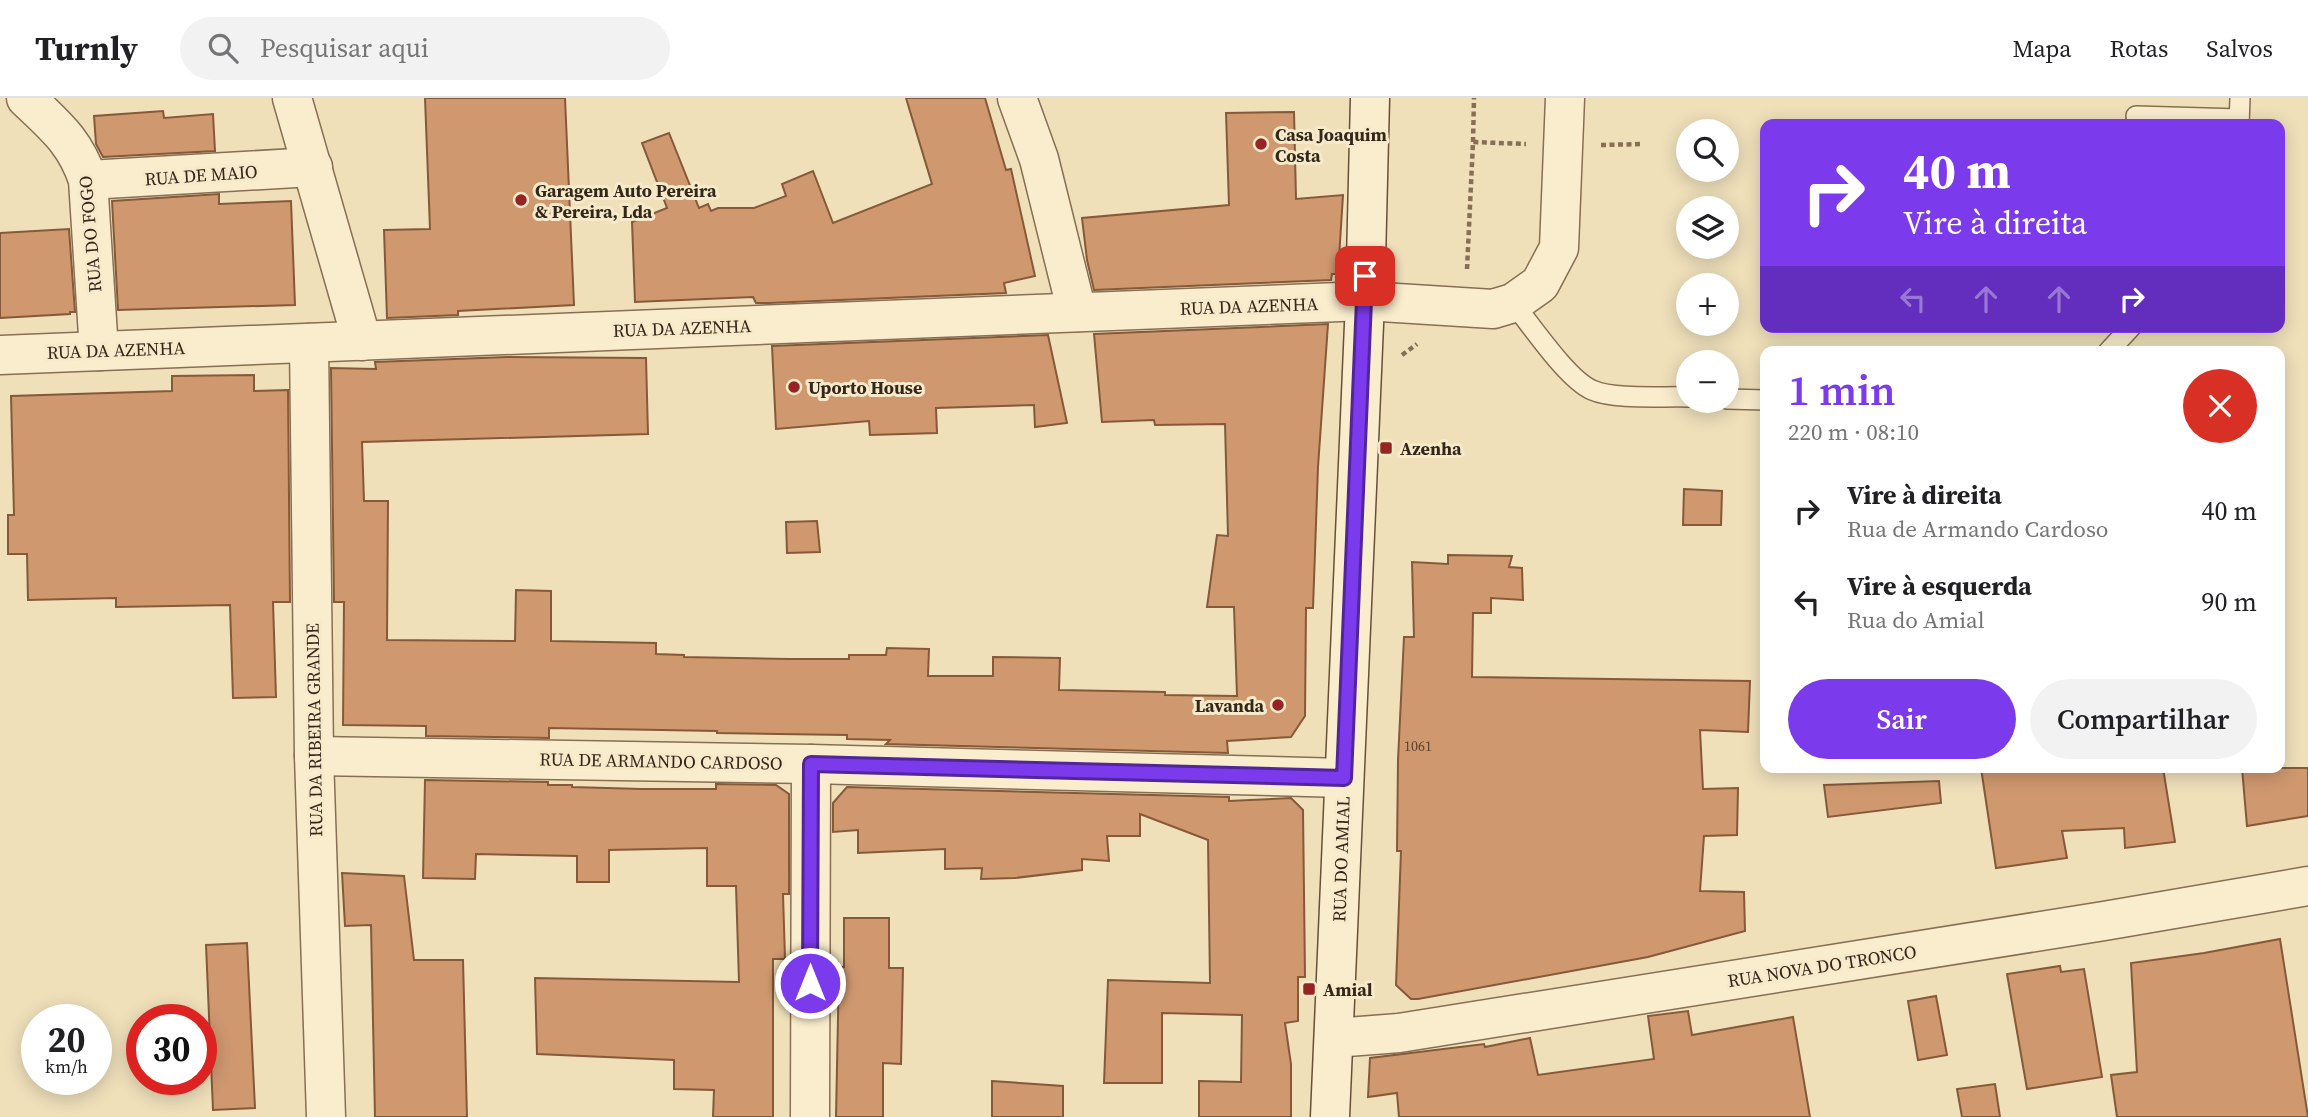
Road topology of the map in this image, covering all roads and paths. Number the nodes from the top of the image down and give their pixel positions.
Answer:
1 (26, 98) edge
2 (292, 98) edge
3 (1017, 98) edge
4 (1370, 98) edge
5 (1474, 98) edge
6 (1565, 98) edge
7 (2240, 98) edge
8 (2136, 117) dead end
9 (2188, 119) edge
10 (2239, 119) edge
11 (1473, 142) junction
12 (1643, 144) dead end
13 (1563, 145) junction
14 (313, 167) junction
15 (88, 180) junction
16 (1364, 301) junction
17 (1513, 303) junction
18 (1465, 308) junction
19 (1077, 312) junction
20 (2125, 333) edge
21 (1423, 340) dead end
22 (362, 341) junction
23 (309, 343) junction
24 (2114, 346) edge
25 (99, 351) junction
26 (0, 355) edge
27 (1362, 360) junction
28 (1676, 397) edge
29 (1739, 399) edge
30 (1760, 400) edge
31 (314, 756) junction
32 (811, 764) junction
33 (1344, 778) junction
34 (2308, 886) edge
35 (1334, 1038) junction
36 (326, 1117) edge
37 (810, 1117) edge
38 (1330, 1117) edge

1 - 15 street, RUA DO FOGO
2 - 14 street
3 - 19 street
4 - 16 street, RUA DO AMIAL
5 - 11 path
6 - 13 street
7 - 10 lane
8 - 9 lane
11 - 13 path
11 - 18 path
12 - 13 path
13 - 17 street
14 - 15 street, RUA DE MAIO
14 - 22 street
15 - 25 street, RUA DO FOGO
16 - 18 street, RUA DA AZENHA
16 - 19 street, RUA DA AZENHA
16 - 27 street, RUA DO AMIAL
17 - 18 street, RUA DA AZENHA
17 - 28 lane
19 - 22 street, RUA DA AZENHA
20 - 24 lane
21 - 27 path
22 - 23 street, RUA DA AZENHA
23 - 25 street, RUA DA AZENHA
23 - 31 street, RUA DA RIBEIRA GRANDE
25 - 26 street, RUA DA AZENHA
27 - 33 street, RUA DO AMIAL
29 - 30 lane
31 - 32 street, RUA DE ARMANDO CARDOSO
31 - 36 street, RUA DA RIBEIRA GRANDE
32 - 33 street, RUA DE ARMANDO CARDOSO
32 - 37 street
33 - 35 street, RUA DO AMIAL
34 - 35 street, RUA NOVA DO TRONCO
35 - 38 street, RUA DO AMIAL

